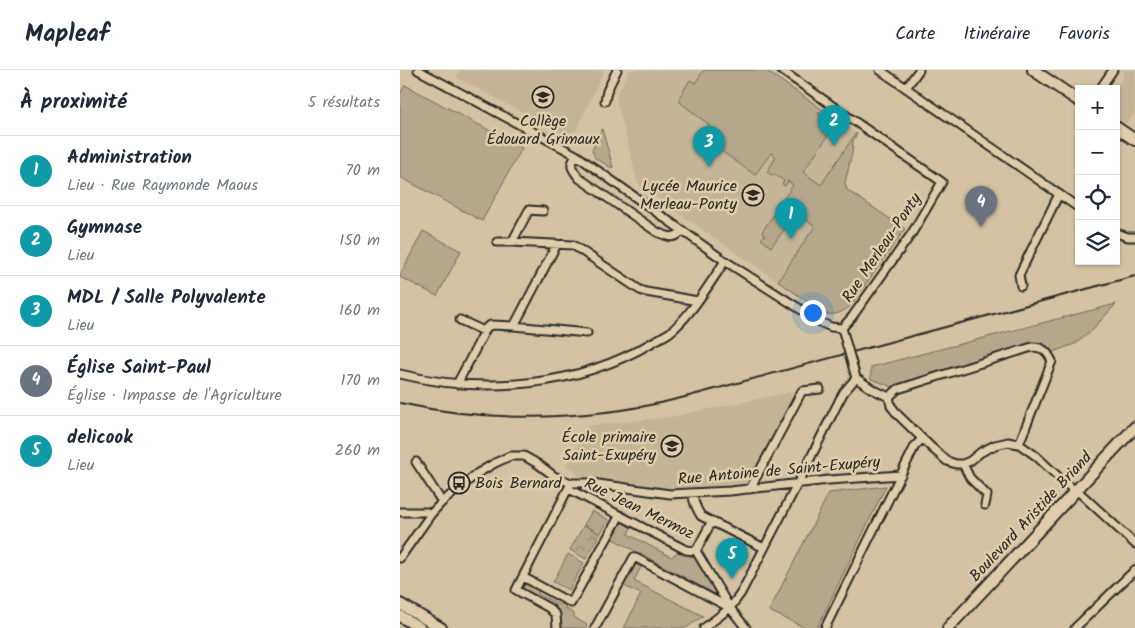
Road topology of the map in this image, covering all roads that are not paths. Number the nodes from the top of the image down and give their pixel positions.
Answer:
1 (418, 70) edge
2 (617, 70) edge
3 (781, 70) edge
4 (880, 70) edge
5 (919, 70) edge
6 (1032, 70) edge
7 (1113, 70) edge
8 (1103, 85) edge
9 (906, 88) junction
10 (1075, 98) edge
11 (605, 101) dead end
12 (1120, 129) edge
13 (1135, 140) edge
14 (576, 155) junction
15 (1059, 194) junction
16 (1075, 205) edge
17 (543, 211) dead end
18 (683, 231) junction
19 (1120, 234) edge
20 (1135, 237) edge
21 (497, 242) dead end
22 (512, 242) junction
23 (557, 244) junction
24 (725, 261) junction
25 (1021, 286) dead end
26 (698, 301) junction
27 (460, 320) dead end
28 (514, 326) junction
29 (842, 328) junction
30 (484, 331) junction
31 (587, 333) dead end
32 (400, 374) edge
33 (856, 378) junction
34 (457, 384) junction
35 (820, 389) dead end
36 (889, 397) junction
37 (1135, 426) edge
38 (922, 439) junction
39 (1019, 444) junction
40 (416, 462) dead end
41 (963, 464) junction
42 (901, 475) junction
43 (798, 483) junction
44 (570, 486) junction
45 (750, 489) junction
46 (1075, 491) junction
47 (693, 493) junction
48 (442, 502) junction
49 (985, 505) dead end
50 (400, 512) edge
51 (431, 514) junction
52 (620, 515) junction
53 (712, 521) junction
54 (1135, 544) edge
55 (764, 548) junction
56 (696, 551) junction
57 (400, 558) edge
58 (1135, 570) edge
59 (523, 577) junction
60 (400, 604) edge
61 (730, 608) junction
62 (400, 616) edge
63 (420, 628) edge
64 (441, 628) edge
65 (557, 628) edge
66 (595, 628) edge
67 (704, 628) edge
68 (746, 628) edge
69 (825, 628) edge
70 (948, 628) edge
71 (1075, 628) edge

1 - 14 street
2 - 11 street
3 - 29 street, Rue Merleau-Ponty
4 - 9 street
5 - 9 street
6 - 10 street
7 - 8 street
9 - 15 street
12 - 13 street
14 - 18 street
14 - 18 street
15 - 16 street
15 - 25 street
17 - 22 street
18 - 24 street
19 - 20 street
21 - 22 street
22 - 23 street
23 - 26 street
23 - 28 street
24 - 26 street
24 - 29 street
26 - 34 street
27 - 30 street
28 - 30 street
28 - 31 street
29 - 33 street, bridge
30 - 34 street
32 - 34 street
33 - 36 street
33 - 43 street
35 - 45 street
36 - 38 street
36 - 39 street
37 - 46 street, Boulevard Aristide Briand
38 - 41 street
38 - 42 street
39 - 41 street
39 - 46 street
40 - 48 street
41 - 49 street
42 - 43 street, Rue Antoine de Saint-Exupéry
42 - 69 street
43 - 45 street, Rue Antoine de Saint-Exupéry
43 - 55 street
44 - 47 street, Rue Antoine de Saint-Exupéry
44 - 48 street, Rue Antoine de Saint-Exupéry
44 - 52 street, Rue Jean Mermoz
44 - 59 street
45 - 47 street, Rue Antoine de Saint-Exupéry
46 - 54 street
46 - 70 street, Boulevard Aristide Briand
47 - 53 street
48 - 51 street, Rue Antoine de Saint-Exupéry
50 - 51 street
51 - 57 street, Rue Antoine de Saint-Exupéry
52 - 56 street, Rue Jean Mermoz
52 - 59 street
53 - 55 street
53 - 56 street
55 - 61 street
56 - 61 street, Rue Jean Mermoz
58 - 71 street
59 - 65 street
60 - 64 street
61 - 66 street
61 - 67 street
61 - 68 street, Rue Jean Mermoz
62 - 63 street

